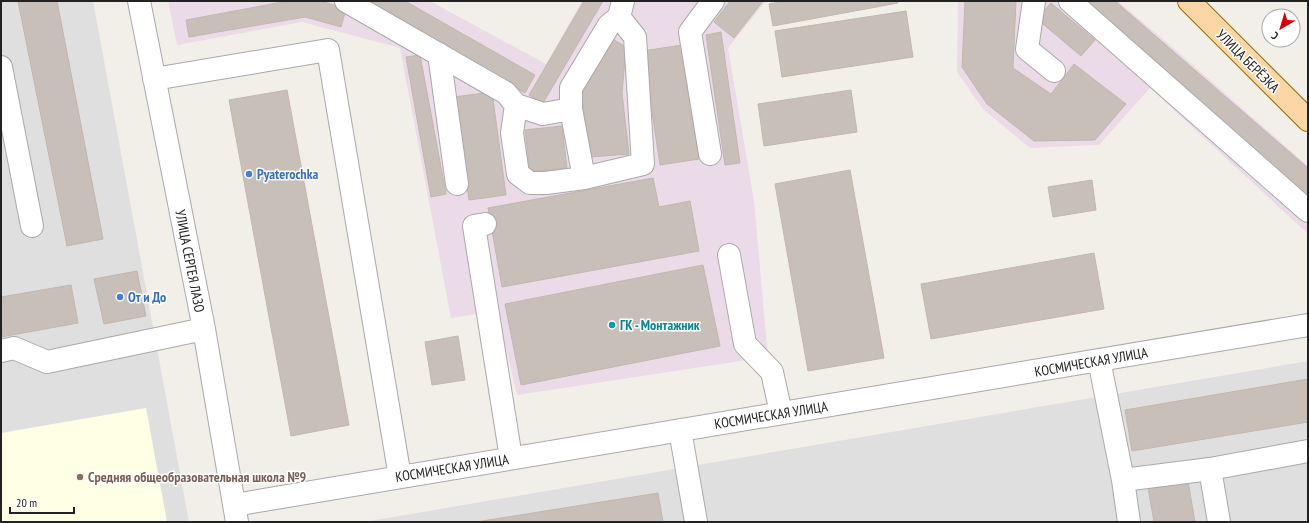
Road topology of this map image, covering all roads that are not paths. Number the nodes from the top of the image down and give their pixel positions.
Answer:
1 (139, 1) edge
2 (346, 1) edge
3 (713, 1) edge
4 (1034, 1) edge
5 (1070, 1) edge
6 (1189, 1) edge
7 (621, 9) edge
8 (439, 54) junction
9 (1054, 71) dead end
10 (2, 73) edge
11 (154, 79) junction
12 (516, 105) junction
13 (571, 108) junction
14 (1308, 120) edge
15 (710, 154) dead end
16 (584, 178) junction
17 (457, 184) dead end
18 (1308, 210) edge
19 (485, 224) dead end
20 (32, 226) dead end
21 (729, 255) dead end
22 (1308, 325) edge
23 (204, 329) junction
24 (1, 351) edge
25 (1099, 360) junction
26 (781, 413) junction
27 (680, 430) junction
28 (1308, 451) edge
29 (511, 458) junction
30 (1210, 469) junction
31 (400, 477) junction
32 (1122, 480) junction
33 (236, 513) edge
34 (696, 522) edge
35 (1128, 522) edge
36 (1219, 522) edge

1 - 11 street, УЛИЦА СЕРГЕЯ ЛАЗО
2 - 8 street
3 - 15 street
4 - 9 street
5 - 18 street
6 - 14 main road, УЛИЦА БЕРЁЗКА
7 - 13 street
7 - 16 street
8 - 12 street
8 - 17 street
10 - 20 street
11 - 23 street, УЛИЦА СЕРГЕЯ ЛАЗО
11 - 31 street
12 - 13 street
12 - 16 street
13 - 16 street
19 - 29 street
21 - 26 street
22 - 25 street, КОСМИЧЕСКАЯ УЛИЦА
23 - 24 street
23 - 33 street, УЛИЦА СЕРГЕЯ ЛАЗО
25 - 26 street, КОСМИЧЕСКАЯ УЛИЦА
25 - 32 street
26 - 27 street, КОСМИЧЕСКАЯ УЛИЦА
27 - 29 street, КОСМИЧЕСКАЯ УЛИЦА
27 - 34 street
28 - 30 street
29 - 31 street, КОСМИЧЕСКАЯ УЛИЦА
30 - 32 street
30 - 36 street
31 - 33 street, КОСМИЧЕСКАЯ УЛИЦА
32 - 35 street

